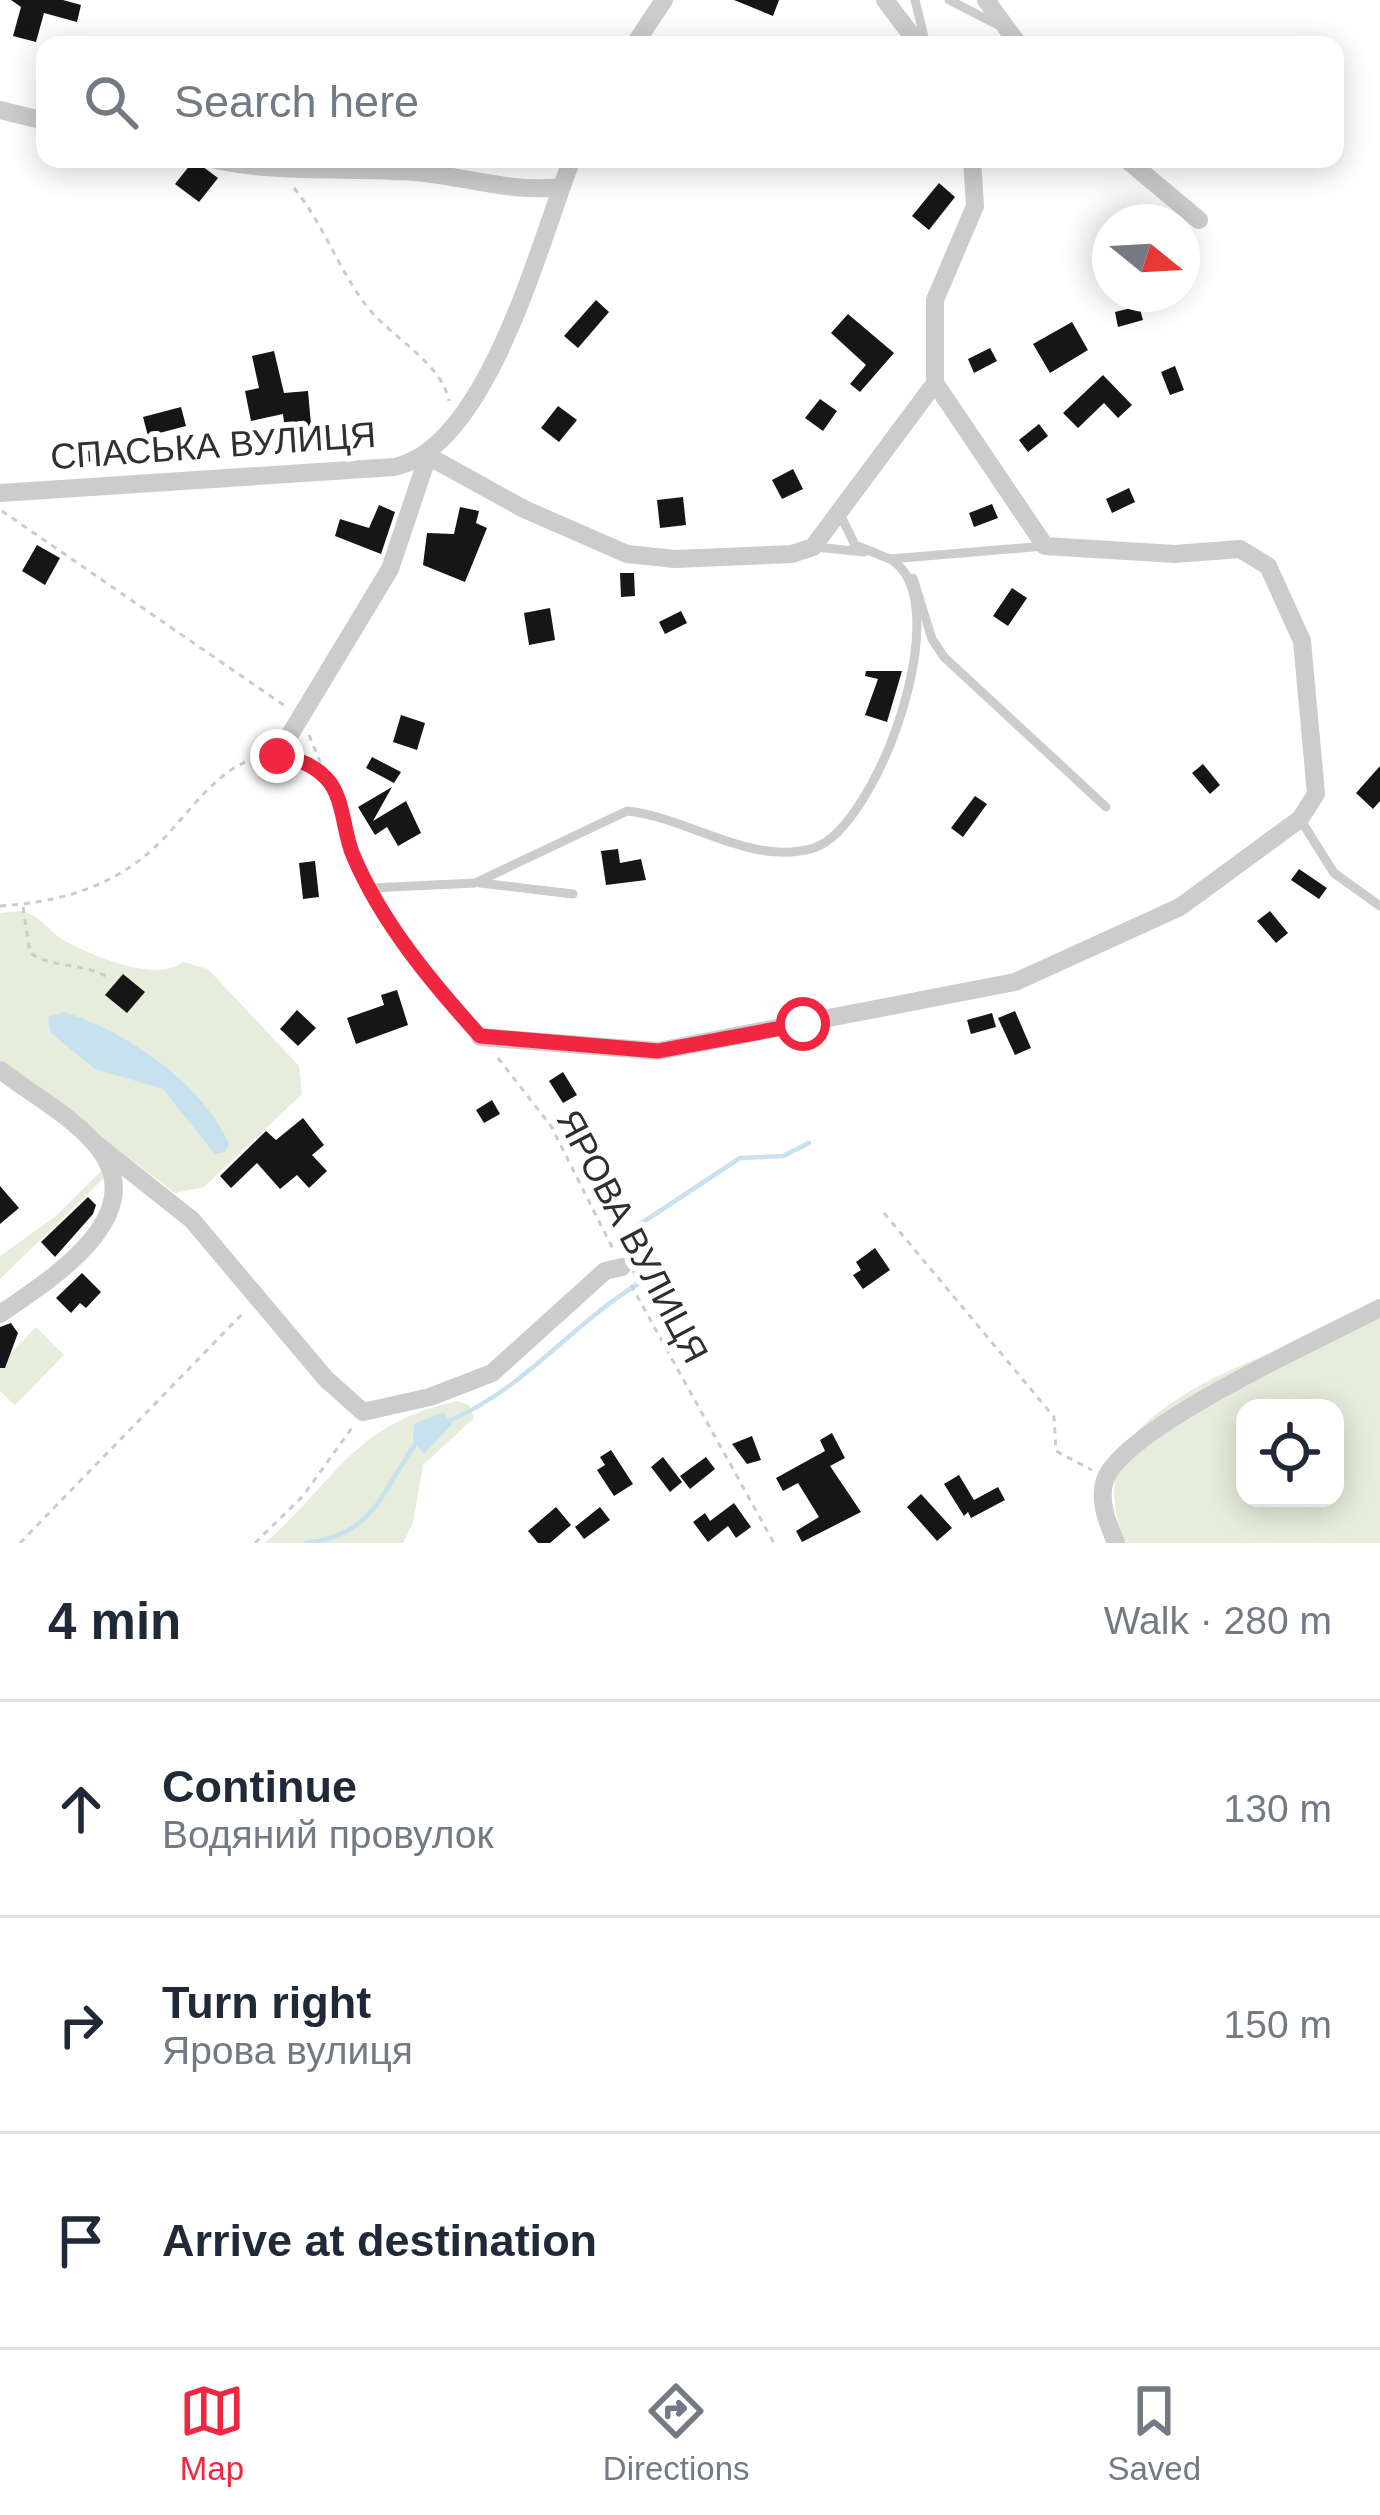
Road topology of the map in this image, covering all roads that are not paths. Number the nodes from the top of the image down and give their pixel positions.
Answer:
1 (664, 0) edge
2 (885, 0) edge
3 (915, 0) edge
4 (949, 0) edge
5 (986, 0) edge
6 (1004, 26) junction
7 (640, 36) edge
8 (915, 36) edge
9 (921, 36) edge
10 (1012, 36) edge
11 (0, 110) edge
12 (36, 119) edge
13 (264, 168) edge
14 (568, 168) edge
15 (973, 168) edge
16 (1137, 168) edge
17 (561, 187) junction
18 (1180, 204) edge
19 (935, 383) junction
20 (428, 456) junction
21 (0, 493) edge
22 (840, 514) junction
23 (1045, 546) junction
24 (813, 547) junction
25 (864, 552) junction
26 (895, 562) junction
27 (277, 756) road end
28 (1106, 807) dead end
29 (1300, 819) junction
30 (475, 883) junction
31 (372, 888) road end
32 (572, 893) dead end
33 (1380, 906) edge
34 (480, 1036) road end
35 (0, 1070) edge
36 (95, 1143) junction
37 (624, 1272) road end
38 (1380, 1308) edge
39 (0, 1314) edge
40 (1116, 1543) edge

1 - 7 street
2 - 8 street
3 - 9 lane
4 - 6 lane
5 - 6 street
6 - 10 street
11 - 12 street
13 - 17 street
14 - 17 street, СПАСЬКА ВУЛИЦЯ
15 - 19 street
16 - 18 street
17 - 20 street, СПАСЬКА ВУЛИЦЯ
19 - 22 street
19 - 23 street
20 - 21 street, СПАСЬКА ВУЛИЦЯ
20 - 24 street
20 - 27 street, СПАСЬКА ВУЛИЦЯ
22 - 24 street
22 - 25 lane
23 - 26 lane
23 - 29 street
24 - 25 lane
25 - 26 lane
26 - 28 lane
26 - 30 lane
29 - 33 lane
29 - 34 street
30 - 31 lane
30 - 32 lane
35 - 36 street
36 - 37 street
36 - 39 street
38 - 40 street

